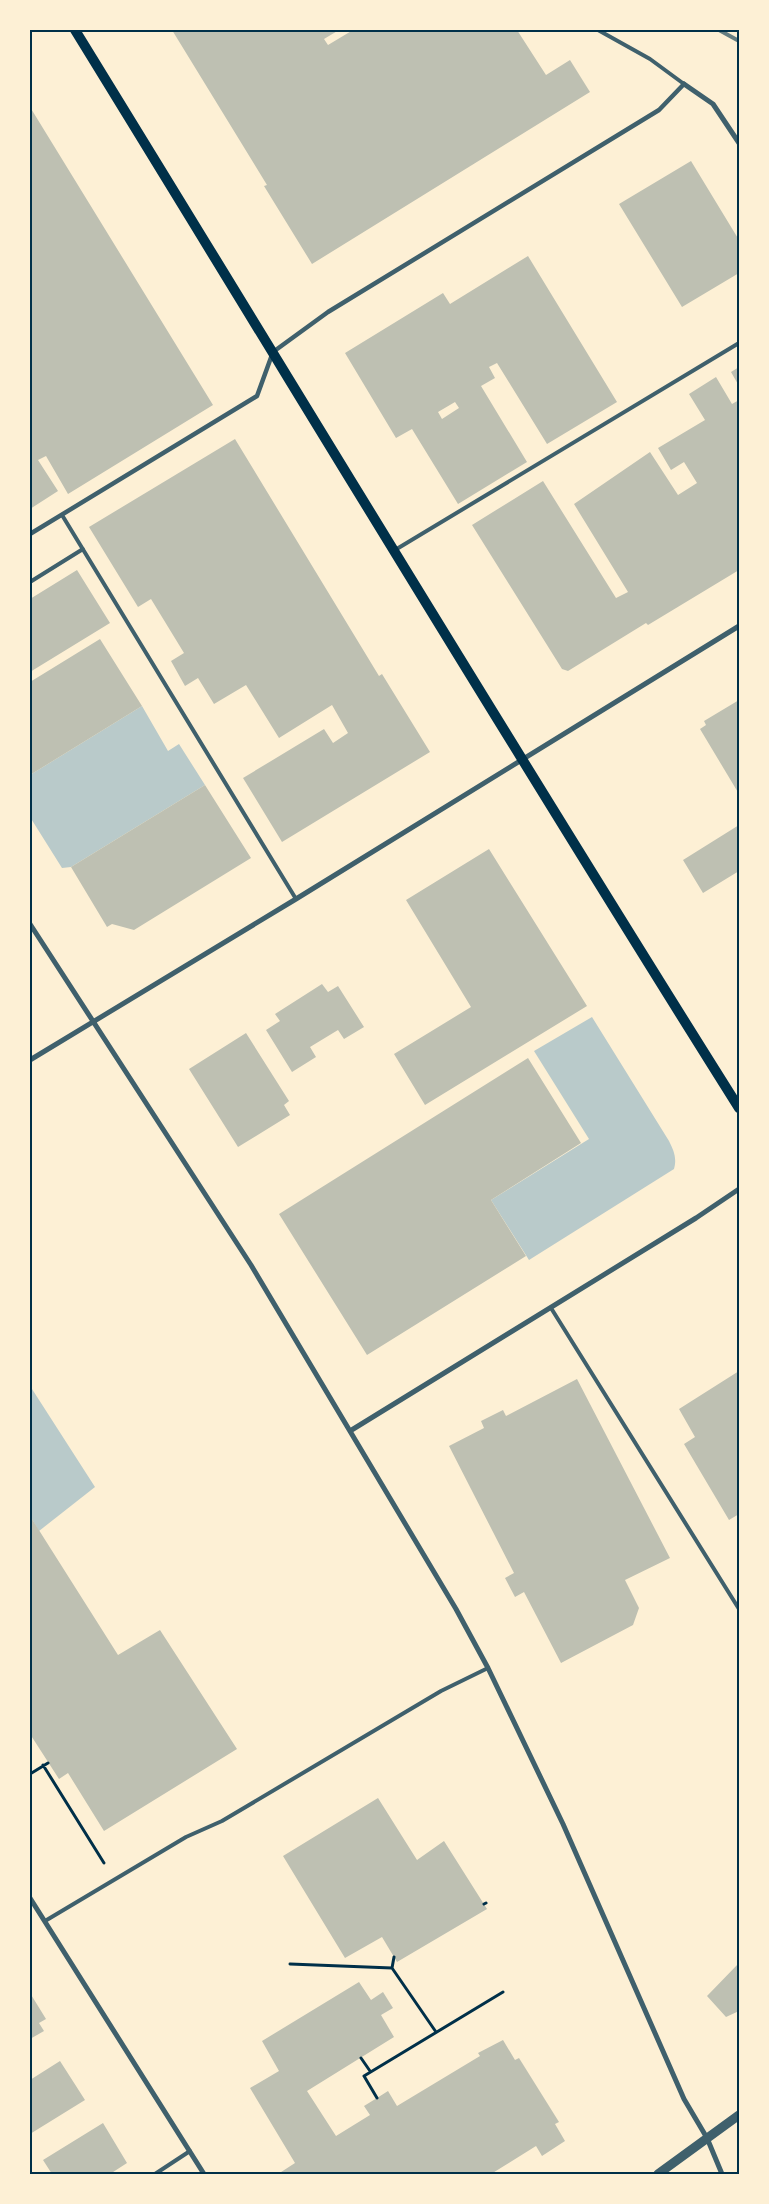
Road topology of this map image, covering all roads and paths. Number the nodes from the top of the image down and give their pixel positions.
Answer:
1 (75, 30) edge
2 (598, 30) edge
3 (684, 84) junction
4 (739, 143) edge
5 (739, 343) edge
6 (273, 352) junction
7 (62, 515) junction
8 (30, 534) edge
9 (83, 549) junction
10 (393, 552) junction
11 (30, 582) edge
12 (739, 626) edge
13 (521, 760) junction
14 (296, 899) junction
15 (30, 924) edge
16 (94, 1021) junction
17 (30, 1060) edge
18 (739, 1108) edge
19 (739, 1190) edge
20 (551, 1308) junction
21 (350, 1430) junction
22 (739, 1609) edge
23 (488, 1668) junction
24 (48, 1763) dead end
25 (43, 1765) junction
26 (30, 1774) edge
27 (114, 1880) junction
28 (30, 1898) edge
29 (45, 1922) junction
30 (394, 1957) dead end
31 (290, 1964) dead end
32 (392, 1968) junction
33 (503, 1992) dead end
34 (436, 2032) junction
35 (361, 2058) dead end
36 (370, 2071) junction
37 (377, 2098) dead end
38 (739, 2115) edge
39 (707, 2138) junction
40 (190, 2151) junction
41 (156, 2174) edge
42 (204, 2174) edge
43 (658, 2174) edge
44 (722, 2174) edge

1 - 6 main road
2 - 3 lane
3 - 4 street
3 - 6 street
5 - 10 lane
6 - 7 street
6 - 10 main road
7 - 8 street
7 - 9 lane
9 - 11 lane
9 - 14 lane
10 - 13 main road
12 - 13 street
13 - 14 street
13 - 18 main road
14 - 16 street
15 - 16 street
16 - 17 street
16 - 21 street
19 - 20 street
20 - 21 street
20 - 22 lane
21 - 23 street
23 - 27 lane
23 - 39 street
24 - 25 path
25 - 26 path
25 - 27 path
27 - 29 lane
28 - 29 street
29 - 40 street
30 - 32 path
31 - 32 path
32 - 34 path
33 - 34 path
34 - 36 path
35 - 36 path
36 - 37 path
38 - 39 street
39 - 43 street
39 - 44 street
40 - 41 lane
40 - 42 street

